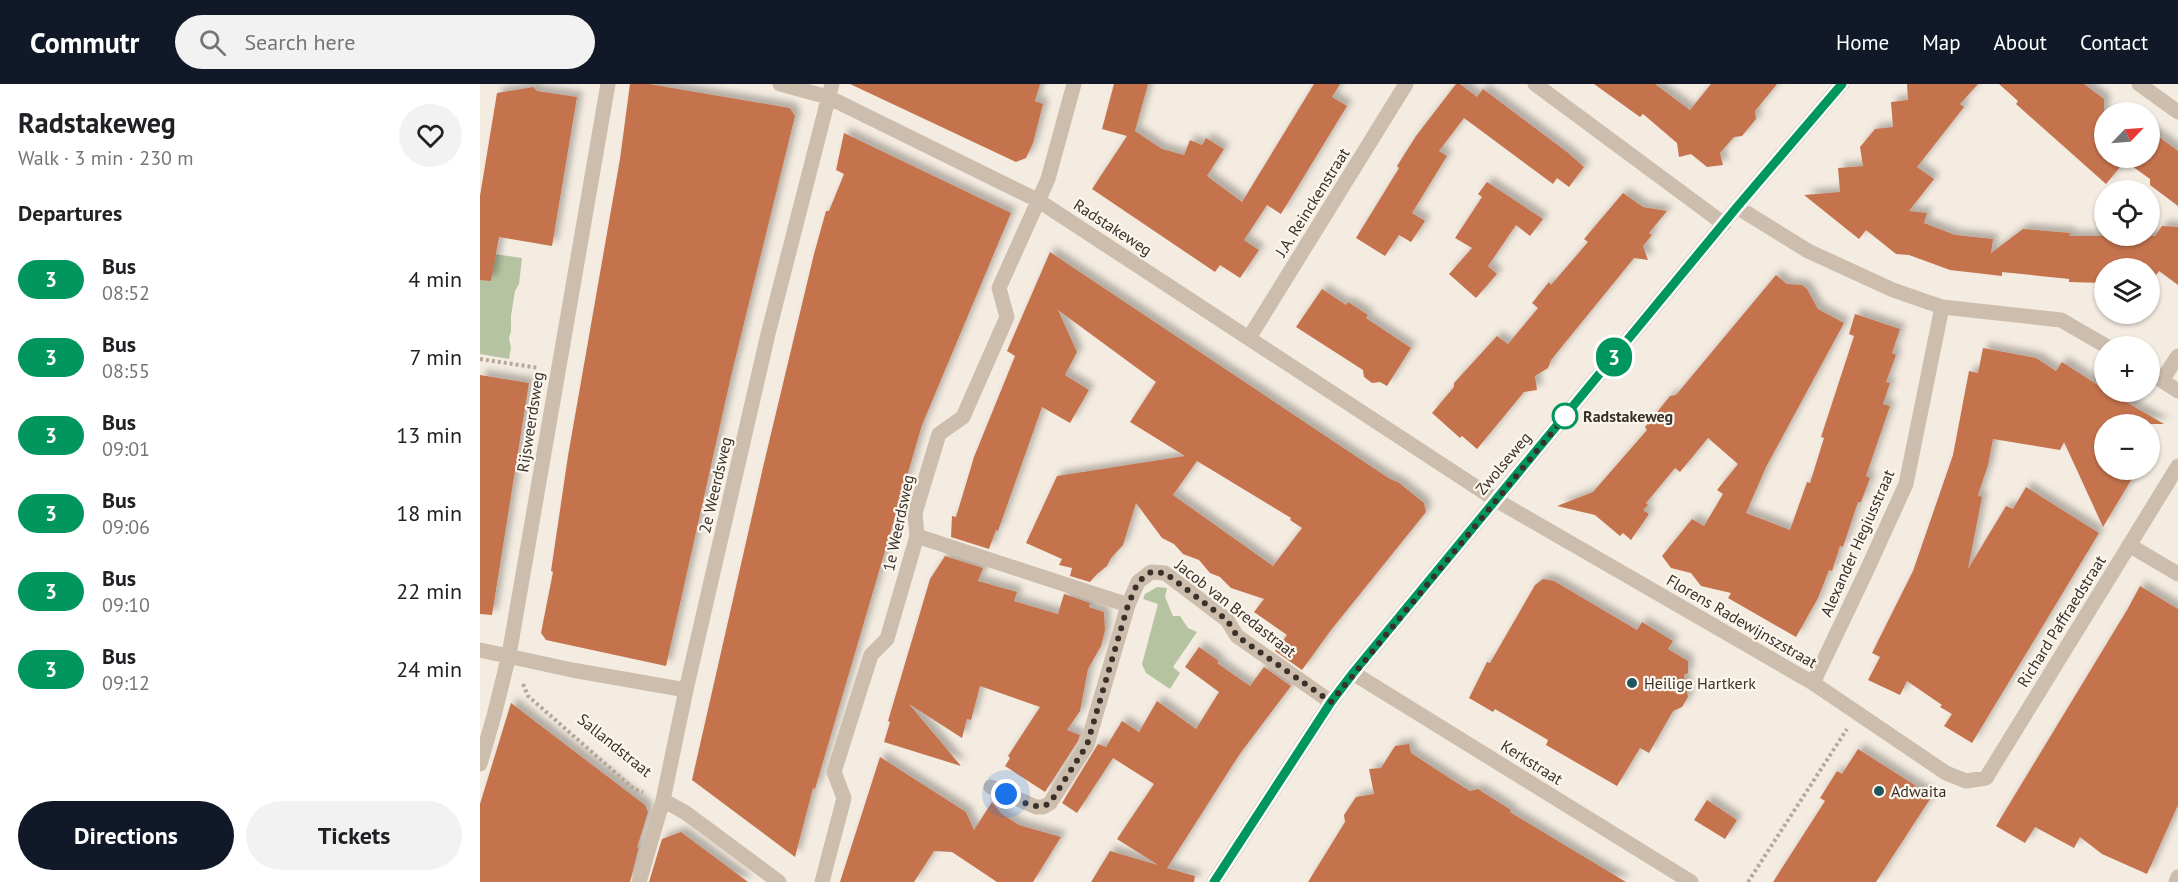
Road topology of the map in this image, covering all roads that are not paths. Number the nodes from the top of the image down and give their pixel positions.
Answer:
1 (608, 84) edge
2 (780, 84) edge
3 (1074, 84) edge
4 (1406, 84) edge
5 (1535, 84) edge
6 (1842, 84) edge
7 (2139, 84) edge
8 (830, 91) edge
9 (2178, 111) edge
10 (1039, 201) junction
11 (1737, 207) junction
12 (1724, 224) junction
13 (1942, 306) junction
14 (1249, 338) junction
15 (2094, 339) edge
16 (2178, 356) edge
17 (2160, 372) edge
18 (2160, 379) edge
19 (2178, 391) edge
20 (2178, 466) edge
21 (1496, 500) junction
22 (917, 536) junction
23 (2129, 545) junction
24 (2178, 574) edge
25 (1128, 605) junction
26 (480, 650) edge
27 (509, 655) junction
28 (1353, 673) junction
29 (1813, 683) junction
30 (686, 690) junction
31 (1331, 702) junction
32 (480, 764) edge
33 (1966, 781) joint
34 (991, 787) dead end
35 (663, 800) junction
36 (2178, 877) edge
37 (639, 882) edge
38 (779, 882) edge
39 (822, 882) edge
40 (1214, 882) edge
41 (1691, 882) edge
42 (2176, 882) edge

1 - 27 street, Rijsweerdsweg
2 - 8 street, Radstakeweg
3 - 10 street, 1e Weerdsweg
4 - 14 street, J.A. Reinckenstraat
5 - 12 street
6 - 11 street, Zwolseweg
7 - 9 street
8 - 10 street, Radstakeweg
8 - 30 street, 2e Weerdsweg
10 - 14 street, Radstakeweg
10 - 22 street, 1e Weerdsweg
11 - 12 street, Zwolseweg
11 - 13 street
12 - 21 street, Zwolseweg
13 - 15 street
13 - 29 street, Alexander Hegiusstraat
14 - 21 street, Radstakeweg
16 - 17 street
18 - 19 street
20 - 23 street, Richard Paffraedstraat
21 - 28 street, Zwolseweg
21 - 29 street, Florens Radewijnszstraat
22 - 25 street
22 - 39 street, 1e Weerdsweg
23 - 24 street
23 - 33 street, Richard Paffraedstraat
25 - 31 street, Jacob van Bredastraat
25 - 34 street, Jacob van Bredastraat
26 - 27 street
27 - 30 street
27 - 32 street, Rijsweerdsweg
28 - 31 street, Zwolseweg
28 - 41 street, Kerkstraat
29 - 33 street, Florens Radewijnszstraat
30 - 35 street, 2e Weerdsweg
31 - 40 street, Zwolseweg
35 - 37 street, 2e Weerdsweg
35 - 38 street
36 - 42 street

